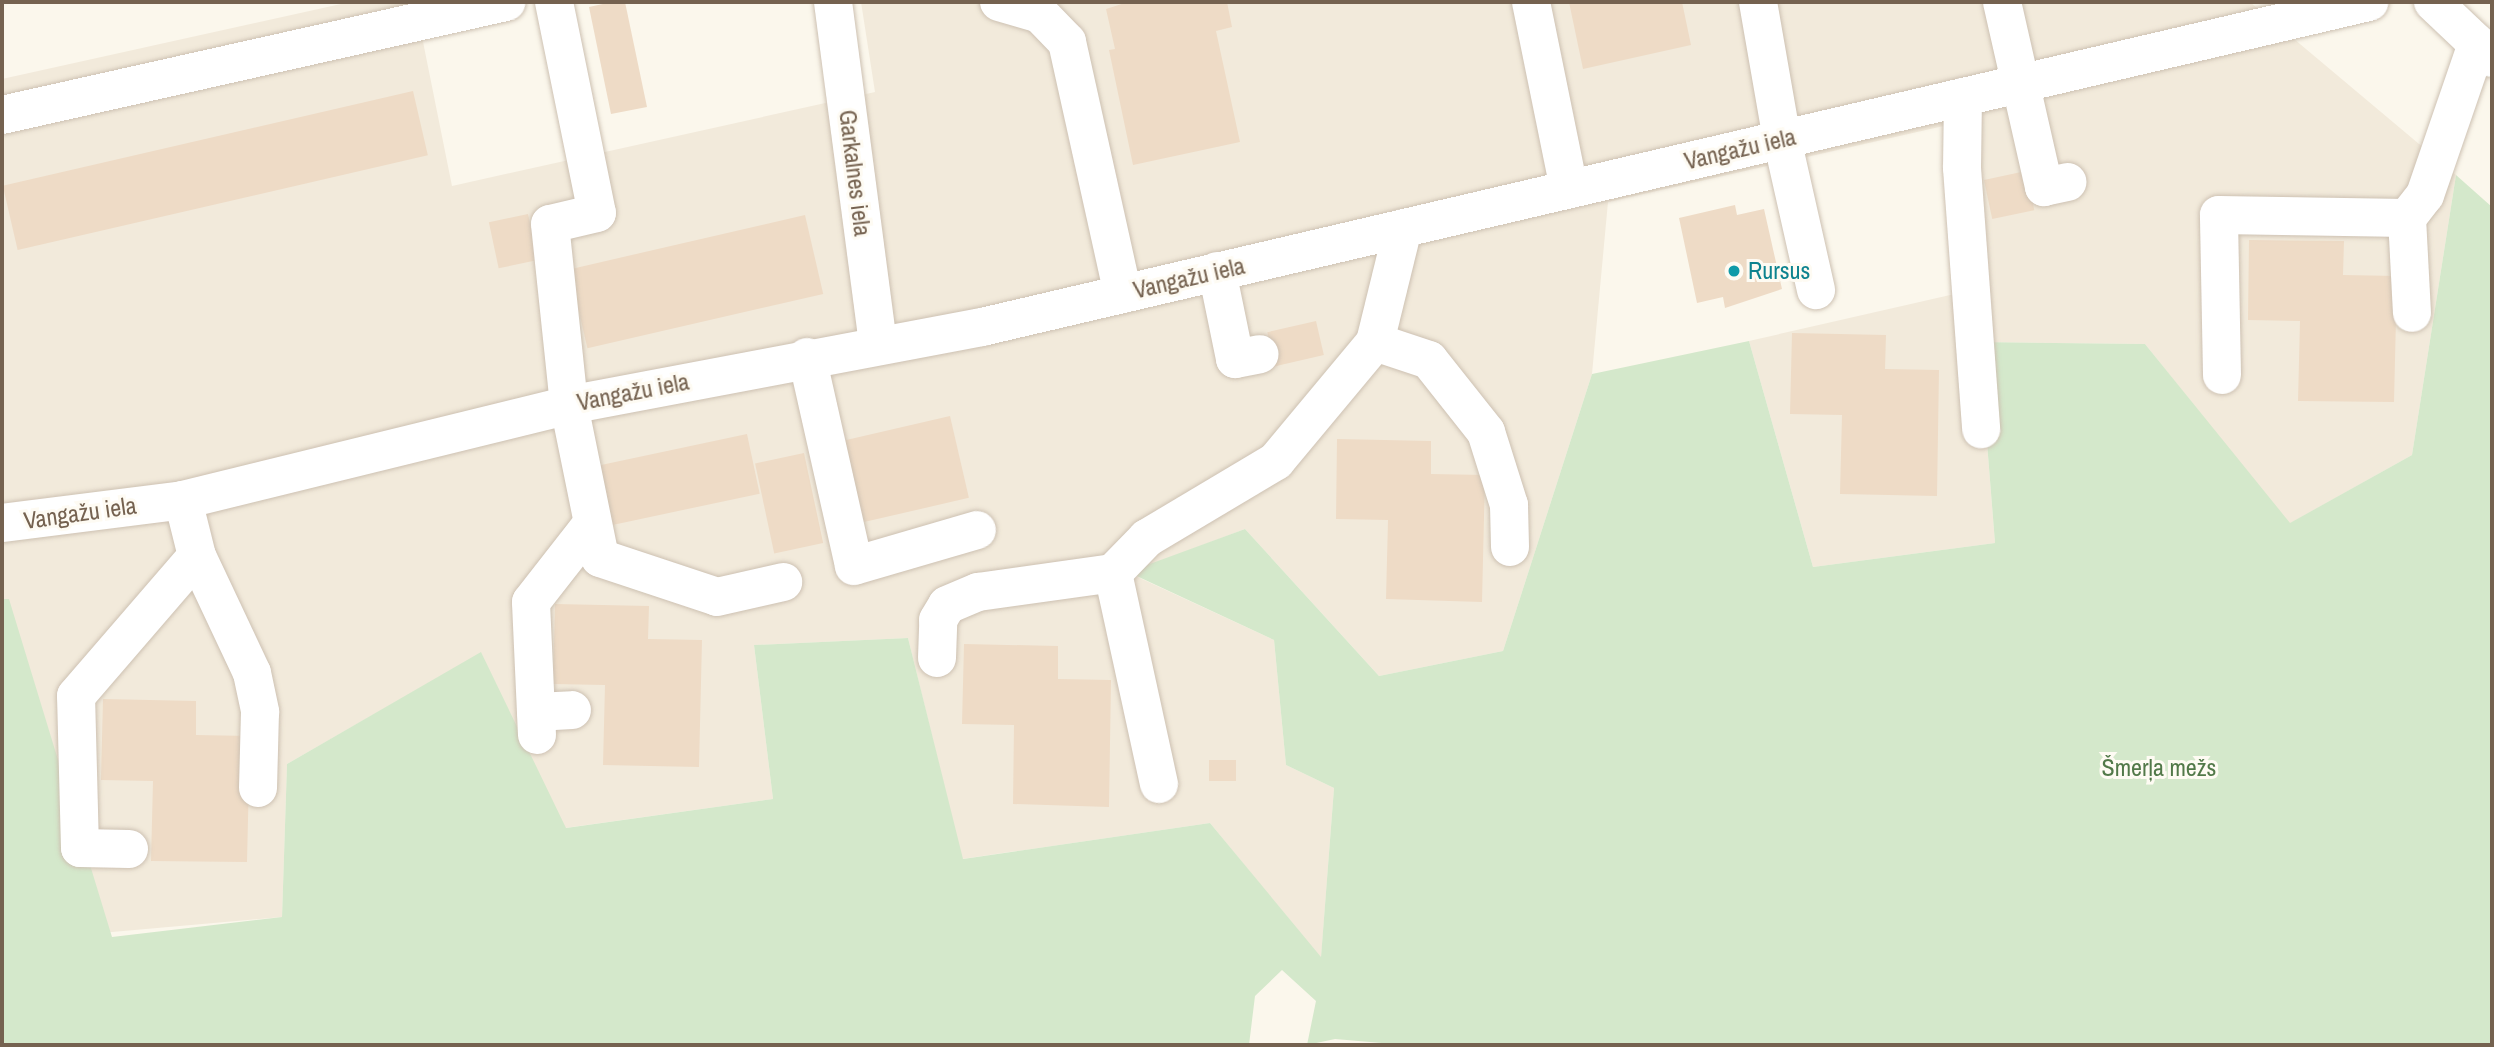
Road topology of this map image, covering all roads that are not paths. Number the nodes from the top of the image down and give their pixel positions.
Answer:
1 (506, 2) edge
2 (554, 2) edge
3 (833, 2) edge
4 (999, 2) edge
5 (1531, 2) edge
6 (1758, 2) edge
7 (2002, 2) edge
8 (2369, 2) edge
9 (2433, 2) edge
10 (2485, 51) edge
11 (2019, 83) junction
12 (1963, 97) junction
13 (2, 115) edge
14 (1782, 139) junction
15 (2067, 182) dead end
16 (1569, 189) junction
17 (2407, 218) junction
18 (1403, 228) junction
19 (1217, 271) junction
20 (1816, 290) dead end
21 (1124, 294) junction
22 (2412, 313) dead end
23 (1375, 342) junction
24 (878, 344) junction
25 (1259, 354) dead end
26 (807, 357) junction
27 (2222, 375) dead end
28 (569, 405) junction
29 (1981, 429) dead end
30 (183, 500) junction
31 (2, 523) edge
32 (592, 524) junction
33 (977, 530) dead end
34 (1510, 547) dead end
35 (197, 556) junction
36 (1113, 573) junction
37 (783, 582) dead end
38 (937, 658) dead end
39 (548, 719) dead end
40 (1159, 784) dead end
41 (258, 788) dead end
42 (129, 849) dead end

1 - 13 street
2 - 28 street
3 - 24 street, Garkalnes iela
4 - 21 street
5 - 16 street
6 - 14 street
7 - 11 street
8 - 11 street, Vangažu iela
9 - 10 street
10 - 17 street
11 - 12 street, Vangažu iela
11 - 15 street
12 - 14 street, Vangažu iela
12 - 29 street
14 - 16 street, Vangažu iela
14 - 20 street
16 - 18 street, Vangažu iela
17 - 22 street
17 - 27 street
18 - 19 street, Vangažu iela
18 - 23 street
19 - 21 street, Vangažu iela
19 - 25 street
21 - 24 street, Vangažu iela
23 - 34 street
23 - 36 street
24 - 26 street, Vangažu iela
26 - 28 street, Vangažu iela
26 - 33 street
28 - 30 street, Vangažu iela
28 - 32 street
30 - 31 street, Vangažu iela
30 - 35 street
32 - 37 street
32 - 39 street
35 - 41 street
35 - 42 street
36 - 38 street
36 - 40 street

